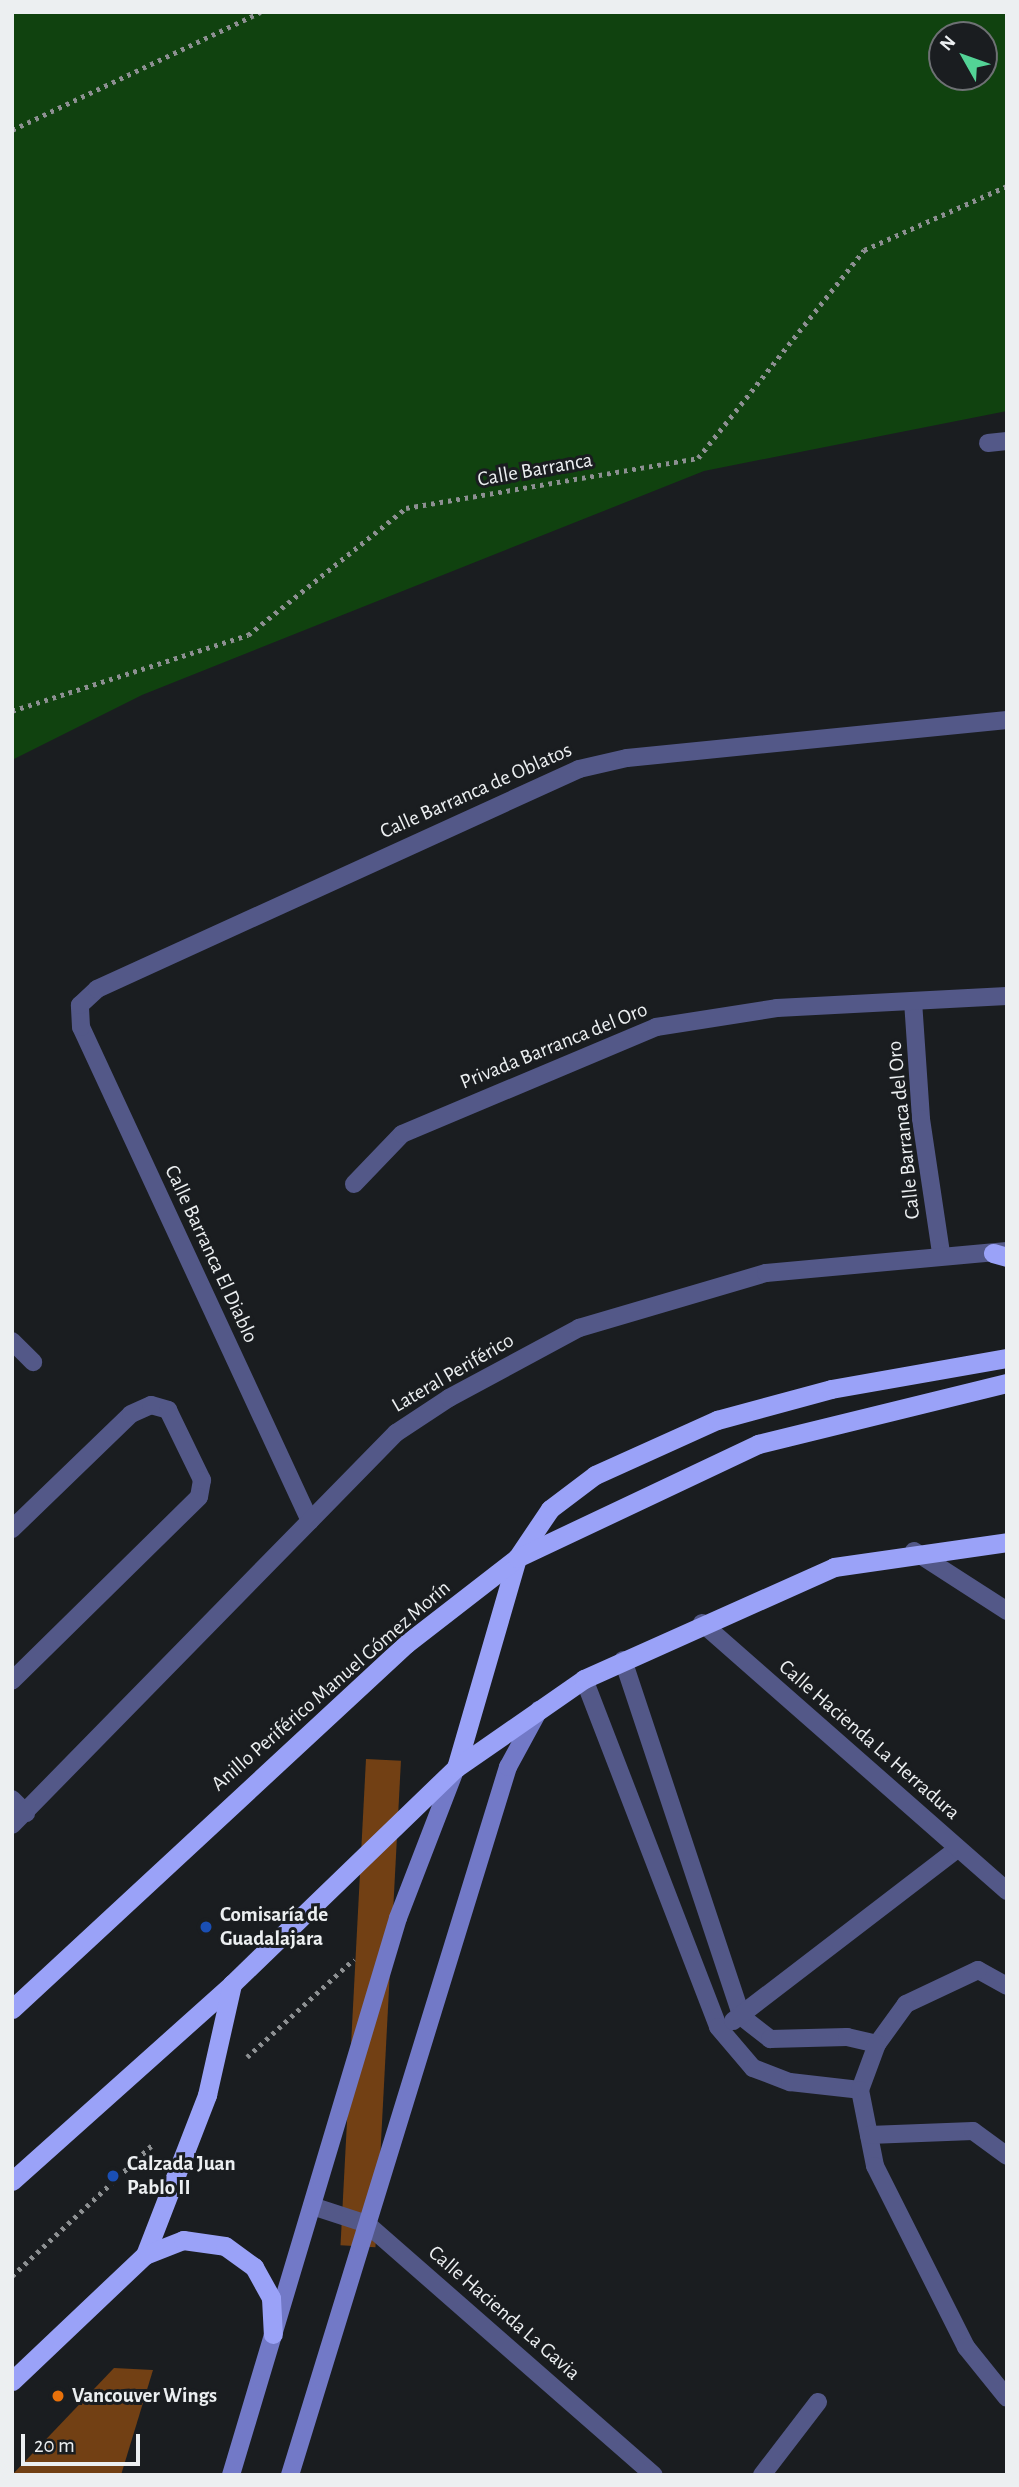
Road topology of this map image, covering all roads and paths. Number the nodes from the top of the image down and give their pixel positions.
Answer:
1 (260, 12) edge
2 (12, 130) edge
3 (1007, 186) edge
4 (1007, 441) edge
5 (988, 443) dead end
6 (12, 711) edge
7 (1007, 720) edge
8 (1007, 996) edge
9 (914, 1001) junction
10 (80, 1005) joint
11 (354, 1184) dead end
12 (941, 1253) junction
13 (1002, 1254) edge
14 (12, 1341) edge
15 (1007, 1358) edge
16 (33, 1362) dead end
17 (1007, 1383) edge
18 (310, 1521) junction
19 (12, 1529) edge
20 (1007, 1542) edge
21 (914, 1551) junction
22 (517, 1558) junction
23 (1007, 1611) edge
24 (702, 1623) junction
25 (623, 1660) junction
26 (584, 1679) junction
27 (12, 1681) edge
28 (540, 1707) junction
29 (456, 1768) junction
30 (12, 1799) edge
31 (26, 1812) junction
32 (12, 1825) edge
33 (957, 1849) junction
34 (1007, 1891) edge
35 (232, 1984) junction
36 (1007, 1986) edge
37 (12, 2009) edge
38 (742, 2017) junction
39 (718, 2027) junction
40 (877, 2044) junction
41 (860, 2091) junction
42 (869, 2135) junction
43 (1007, 2156) edge
44 (12, 2181) edge
45 (312, 2206) junction
46 (367, 2224) junction
47 (145, 2255) junction
48 (274, 2334) junction
49 (12, 2381) edge
50 (1007, 2398) edge
51 (818, 2402) dead end
52 (231, 2475) edge
53 (290, 2475) edge
54 (654, 2475) edge
55 (762, 2475) edge

1 - 2 path
3 - 6 path, Calle Barranca
4 - 5 street
7 - 10 street, Calle Barranca de Oblatos
8 - 9 street, Privada Barranca del Oro
9 - 11 street, Privada Barranca del Oro
9 - 12 street, Calle Barranca del Oro
10 - 18 street, Calle Barranca El Diablo
12 - 13 street, Lateral Periférico
12 - 18 street, Lateral Periférico
14 - 16 street
15 - 22 highway
17 - 22 highway, Anillo Periférico Manuel Gómez Morín
18 - 31 street, Lateral Periférico
19 - 27 street
20 - 21 highway
21 - 23 street
21 - 24 highway
22 - 29 highway
22 - 37 highway, Anillo Periférico Manuel Gómez Morín
24 - 25 highway
24 - 33 street, Calle Hacienda La Herradura
25 - 26 highway
25 - 38 street
26 - 28 highway
26 - 39 street
28 - 29 highway
28 - 46 main road
29 - 35 highway
29 - 45 main road
30 - 31 street
31 - 32 street, Lateral Periférico
33 - 34 street, Calle Hacienda La Herradura
33 - 38 street
35 - 44 highway
35 - 47 highway
36 - 40 street
38 - 39 street
38 - 40 street
39 - 41 street
40 - 41 street
41 - 42 street
42 - 43 street
42 - 50 street
45 - 46 street, Calle Hacienda La Gavia
45 - 48 main road
46 - 53 main road
46 - 54 street, Calle Hacienda La Gavia
47 - 48 highway
47 - 49 highway
48 - 52 main road
51 - 55 street

